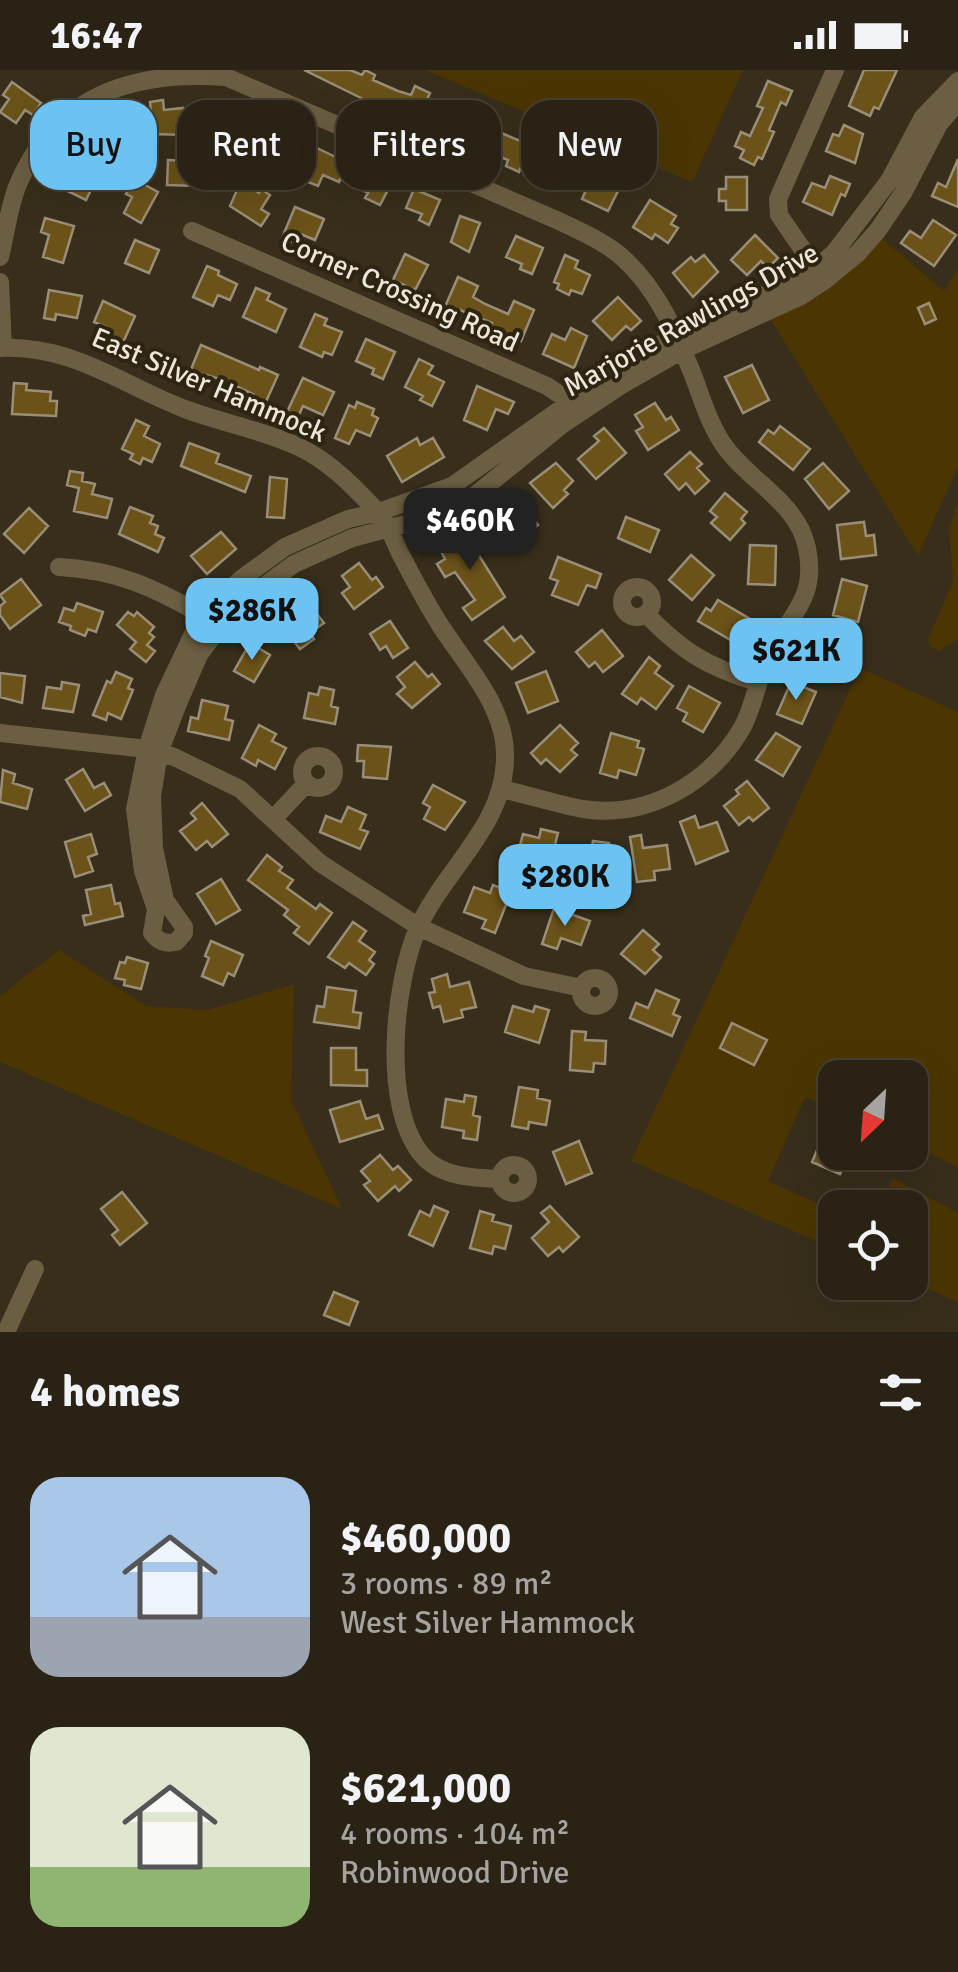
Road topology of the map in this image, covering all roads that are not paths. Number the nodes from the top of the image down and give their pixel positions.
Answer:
1 (835, 70) edge
2 (101, 78) edge
3 (958, 81) edge
4 (958, 102) edge
5 (940, 121) edge
6 (192, 231) dead end
7 (0, 257) edge
8 (820, 275) junction
9 (0, 282) edge
10 (679, 342) junction
11 (1, 348) edge
12 (577, 406) junction
13 (384, 520) junction
14 (60, 567) dead end
15 (646, 614) dead end
16 (202, 615) junction
17 (757, 682) junction
18 (0, 733) edge
19 (153, 751) junction
20 (306, 784) dead end
21 (502, 789) junction
22 (274, 818) junction
23 (419, 927) junction
24 (582, 988) dead end
25 (500, 1179) dead end
26 (35, 1269) dead end
27 (6, 1332) edge

1 - 8 street
2 - 7 street
2 - 10 street
3 - 5 street, Marjorie Rawlings Drive
4 - 5 street, Marjorie Rawlings Drive
5 - 8 street, Marjorie Rawlings Drive
6 - 12 street, Corner Crossing Road
8 - 10 street, Marjorie Rawlings Drive
9 - 11 street
10 - 12 street, Marjorie Rawlings Drive
10 - 17 street
11 - 13 street, East Silver Hammock
12 - 13 street, Marjorie Rawlings Drive
13 - 16 street, Marjorie Rawlings Drive
13 - 19 street, Marjorie Rawlings Drive
13 - 21 street, East Silver Hammock
14 - 16 street
15 - 17 street
16 - 19 street, Marjorie Rawlings Drive
17 - 21 street
18 - 19 street
19 - 19 street, Marjorie Rawlings Drive
19 - 22 street
20 - 22 street
21 - 23 street
22 - 23 street
23 - 24 street
23 - 25 street
26 - 27 street

